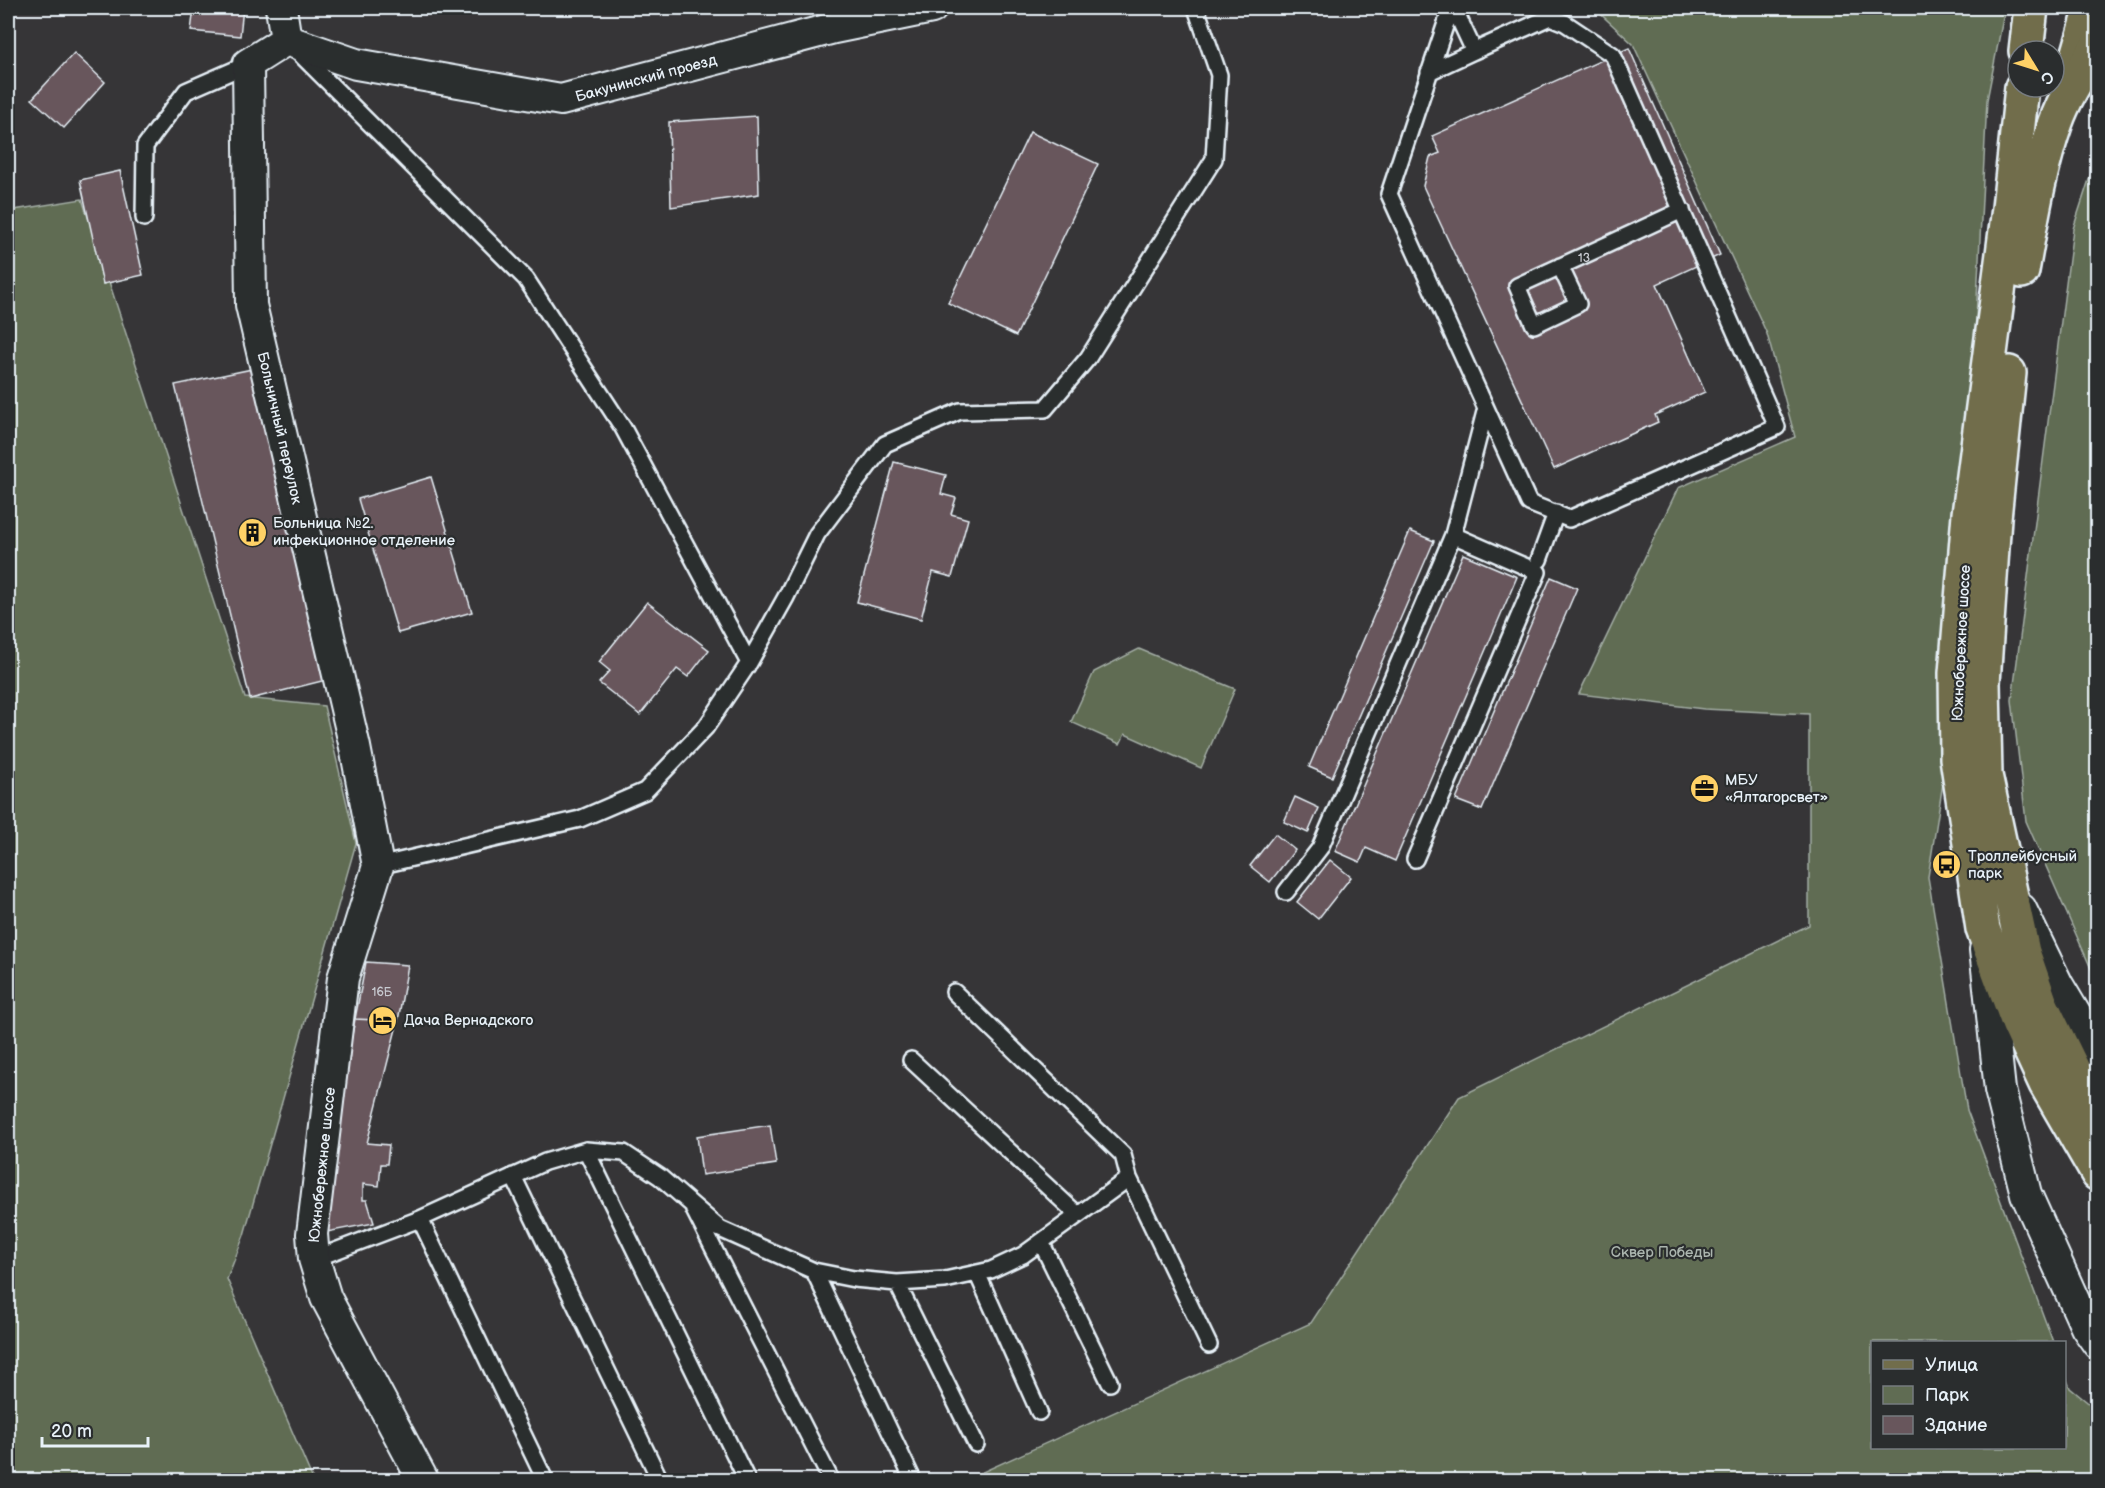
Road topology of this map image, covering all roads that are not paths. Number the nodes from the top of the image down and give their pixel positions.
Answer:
1 (281, 8) edge
2 (1196, 8) edge
3 (1452, 8) edge
4 (2031, 8) edge
5 (2092, 8) edge
6 (921, 9) edge
7 (2027, 39) edge
8 (286, 40) junction
9 (2097, 45) edge
10 (1474, 51) junction
11 (248, 64) junction
12 (1429, 72) junction
13 (2021, 99) edge
14 (2066, 99) junction
15 (1682, 210) junction
16 (144, 218) dead end
17 (1560, 266) dead end
18 (1486, 408) junction
19 (1556, 513) junction
20 (1453, 535) junction
21 (1539, 560) dead end
22 (750, 663) junction
23 (2000, 855) junction
24 (1414, 859) dead end
25 (378, 866) junction
26 (1286, 892) dead end
27 (1983, 929) junction
28 (954, 992) dead end
29 (2097, 1052) edge
30 (911, 1060) dead end
31 (2097, 1121) edge
32 (586, 1150) junction
33 (2097, 1174) edge
34 (513, 1176) junction
35 (1129, 1178) junction
36 (691, 1203) junction
37 (1078, 1215) junction
38 (420, 1219) junction
39 (1041, 1242) junction
40 (314, 1259) junction
41 (814, 1271) junction
42 (977, 1273) junction
43 (897, 1283) junction
44 (2097, 1344) edge
45 (1209, 1345) dead end
46 (1110, 1383) dead end
47 (1039, 1412) dead end
48 (976, 1444) dead end
49 (423, 1480) edge
50 (545, 1480) edge
51 (660, 1480) edge
52 (747, 1480) edge
53 (831, 1480) edge
54 (913, 1480) edge

1 - 8 street
2 - 22 lane
3 - 10 lane
3 - 12 lane
4 - 7 main road
5 - 14 main road
6 - 8 street, Бакунинский проезд
8 - 11 street
8 - 22 lane
9 - 14 main road, Южнобережное шоссе
10 - 12 lane
10 - 15 lane
11 - 16 lane
11 - 25 street, Больничный переулок
12 - 18 lane
13 - 27 main road, Южнобережное шоссе
14 - 23 main road, Южнобережное шоссе
15 - 17 lane
15 - 19 lane
18 - 19 lane
18 - 20 lane
19 - 21 lane
20 - 24 lane
20 - 26 lane
22 - 25 lane
23 - 29 street
23 - 31 main road, Южнобережное шоссе
25 - 40 street, Южнобережное шоссе
27 - 33 main road, Южнобережное шоссе
27 - 44 street
28 - 35 lane
30 - 37 lane
32 - 34 lane
32 - 36 lane
32 - 52 lane
34 - 38 lane
34 - 51 lane
35 - 37 lane
35 - 45 lane
36 - 41 lane
36 - 53 lane
37 - 39 lane
38 - 40 lane
38 - 50 lane
39 - 42 lane
39 - 46 lane
40 - 49 street, Южнобережное шоссе
41 - 43 lane
41 - 54 lane
42 - 43 lane
42 - 47 lane
43 - 48 lane

